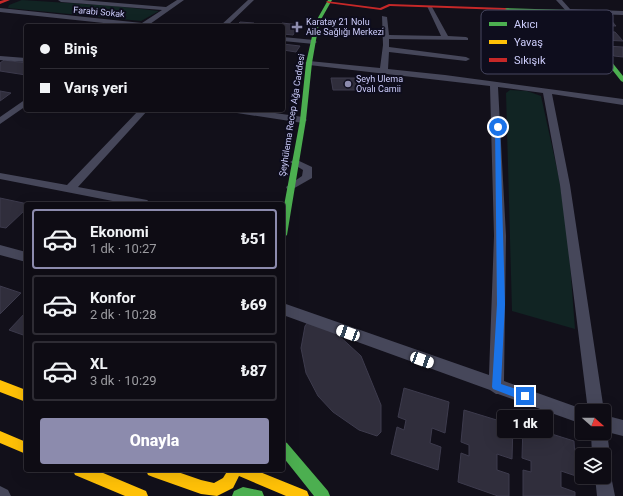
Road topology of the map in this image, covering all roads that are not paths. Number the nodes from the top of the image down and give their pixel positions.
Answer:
1 (8, 0) edge
2 (61, 0) edge
3 (181, 0) edge
4 (251, 0) edge
5 (559, 0) edge
6 (329, 1) edge
7 (0, 3) edge
8 (429, 7) junction
9 (167, 9) junction
10 (0, 10) edge
11 (533, 10) edge
12 (567, 10) edge
13 (613, 13) edge
14 (623, 13) edge
15 (384, 17) dead end
16 (119, 24) edge
17 (147, 24) edge
18 (225, 24) edge
19 (385, 37) junction
20 (445, 38) junction
21 (285, 39) edge
22 (466, 39) dead end
23 (314, 42) junction
24 (386, 49) junction
25 (0, 58) edge
26 (466, 59) dead end
27 (24, 60) edge
28 (309, 63) junction
29 (613, 67) edge
30 (384, 71) junction
31 (623, 80) edge
32 (494, 84) junction
33 (547, 92) junction
34 (623, 102) edge
35 (24, 103) edge
36 (142, 112) edge
37 (250, 112) edge
38 (303, 120) junction
39 (0, 121) edge
40 (295, 162) joint
41 (0, 176) edge
42 (291, 187) joint
43 (70, 189) junction
44 (138, 202) edge
45 (285, 221) edge
46 (0, 250) edge
47 (24, 256) edge
48 (285, 310) edge
49 (0, 386) edge
50 (496, 387) junction
51 (24, 395) edge
52 (595, 404) edge
53 (575, 414) edge
54 (611, 425) edge
55 (623, 428) edge
56 (0, 437) edge
57 (24, 447) edge
58 (285, 449) edge
59 (85, 472) edge
60 (159, 472) edge
61 (234, 472) edge
62 (94, 476) junction
63 (218, 477) dead end
64 (243, 483) edge
65 (605, 484) edge
66 (105, 491) dead end
67 (215, 493) edge
68 (141, 496) edge
69 (257, 496) edge
70 (302, 496) edge
71 (323, 496) edge
72 (606, 496) edge

1 - 7 street
2 - 9 street
3 - 9 street
4 - 18 street
5 - 12 street
6 - 8 street
6 - 23 street, Şeyhülema Recep Ağa Caddesi
8 - 11 street
8 - 20 street
9 - 17 street
10 - 16 street, Farabi Sokak
13 - 14 street
15 - 19 street
19 - 20 street
19 - 24 street
20 - 22 street
21 - 23 street
23 - 28 street, Şeyhülema Recep Ağa Caddesi
24 - 26 street
24 - 30 street
25 - 27 street
28 - 30 street
28 - 38 street, Şeyhülema Recep Ağa Caddesi
29 - 31 street
30 - 32 street
32 - 33 street
32 - 50 street
33 - 34 street
33 - 52 street
35 - 39 street
36 - 43 street
37 - 38 street
38 - 40 street, Şeyhülema Recep Ağa Caddesi
40 - 42 street
41 - 43 street
42 - 45 street, Şeyhülema Recep Ağa Caddesi
43 - 44 street
46 - 47 street
48 - 50 street
49 - 51 street
50 - 53 street
54 - 55 street
56 - 57 street
58 - 71 street
59 - 62 street
60 - 67 street
61 - 67 street
62 - 66 street
62 - 68 street
63 - 67 street
64 - 69 street
64 - 70 street
65 - 72 street

